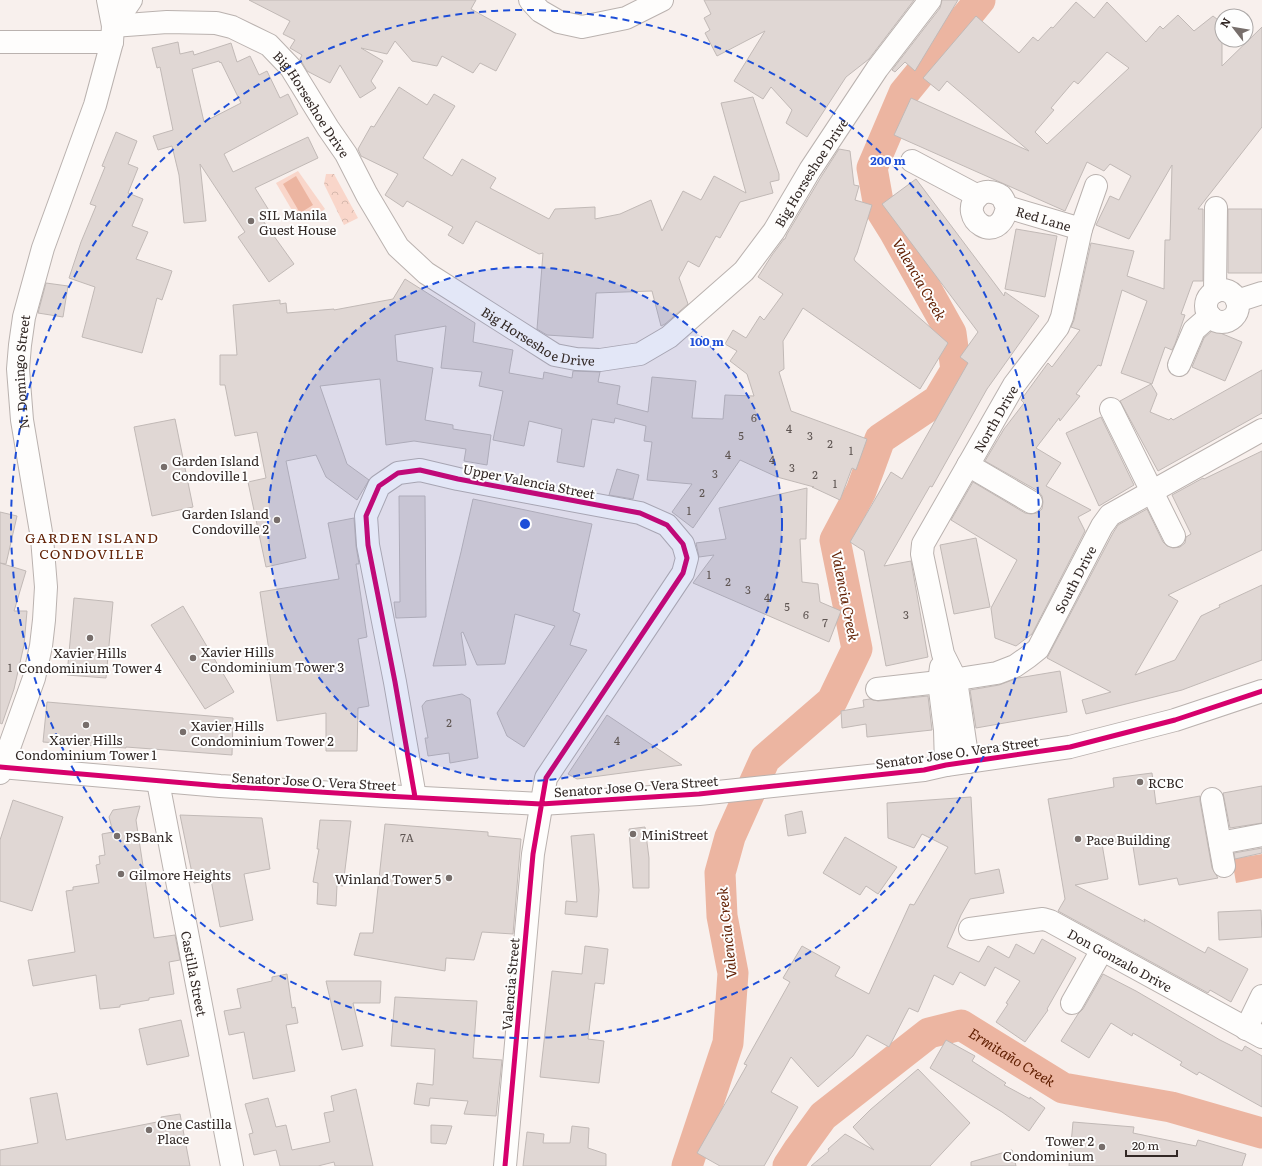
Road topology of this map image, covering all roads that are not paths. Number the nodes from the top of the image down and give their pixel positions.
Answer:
1 (108, 0) edge
2 (130, 0) edge
3 (530, 0) edge
4 (662, 0) edge
5 (930, 0) edge
6 (113, 34) junction
7 (0, 42) edge
8 (912, 161) dead end
9 (1096, 186) dead end
10 (978, 196) junction
11 (1007, 207) junction
12 (1216, 208) dead end
13 (1081, 229) junction
14 (1215, 292) junction
15 (1262, 293) edge
16 (1237, 300) junction
17 (1210, 316) junction
18 (1179, 365) dead end
19 (1111, 409) dead end
20 (1262, 430) edge
21 (968, 465) junction
22 (1151, 492) junction
23 (1031, 502) dead end
24 (1174, 536) dead end
25 (947, 681) junction
26 (877, 689) dead end
27 (1262, 691) edge
28 (968, 762) junction
29 (946, 765) junction
30 (1, 769) edge
31 (158, 782) junction
32 (414, 797) junction
33 (1212, 799) dead end
34 (541, 804) junction
35 (1262, 836) edge
36 (1220, 843) junction
37 (1224, 866) dead end
38 (970, 929) dead end
39 (1102, 950) junction
40 (1262, 996) edge
41 (1072, 1003) dead end
42 (1254, 1033) edge
43 (232, 1166) edge
44 (505, 1166) edge

1 - 6 street, N. Domingo Street
2 - 6 street
3 - 4 street
5 - 6 street, Big Horseshoe Drive
6 - 7 street, Big Horseshoe Drive
6 - 30 street, N. Domingo Street
8 - 10 street
9 - 13 street, North Drive
10 - 11 street, Red Lane
10 - 11 street, Red Lane
11 - 13 street, Red Lane
12 - 14 street
13 - 21 street, North Drive
14 - 16 street
14 - 17 street
15 - 16 street
16 - 17 street
17 - 18 street
19 - 22 street
20 - 22 street, South Drive
21 - 23 street
21 - 25 street, North Drive
22 - 24 street
22 - 25 street, South Drive
25 - 26 street, South Drive
25 - 28 street, North Drive
25 - 29 street, North Drive
27 - 28 street, Senator Jose O. Vera Street
28 - 29 street, Senator Jose O. Vera Street
29 - 34 street, Senator Jose O. Vera Street
30 - 31 street, Senator Jose O. Vera Street
31 - 32 street, Senator Jose O. Vera Street
31 - 43 street, Castilla Street
32 - 34 street, Senator Jose O. Vera Street
32 - 34 street, Upper Valencia Street
33 - 36 street
34 - 44 street, Valencia Street
35 - 36 street
36 - 37 street
38 - 39 street, Don Gonzalo Drive
39 - 41 street
39 - 42 street, Don Gonzalo Drive
40 - 42 street

